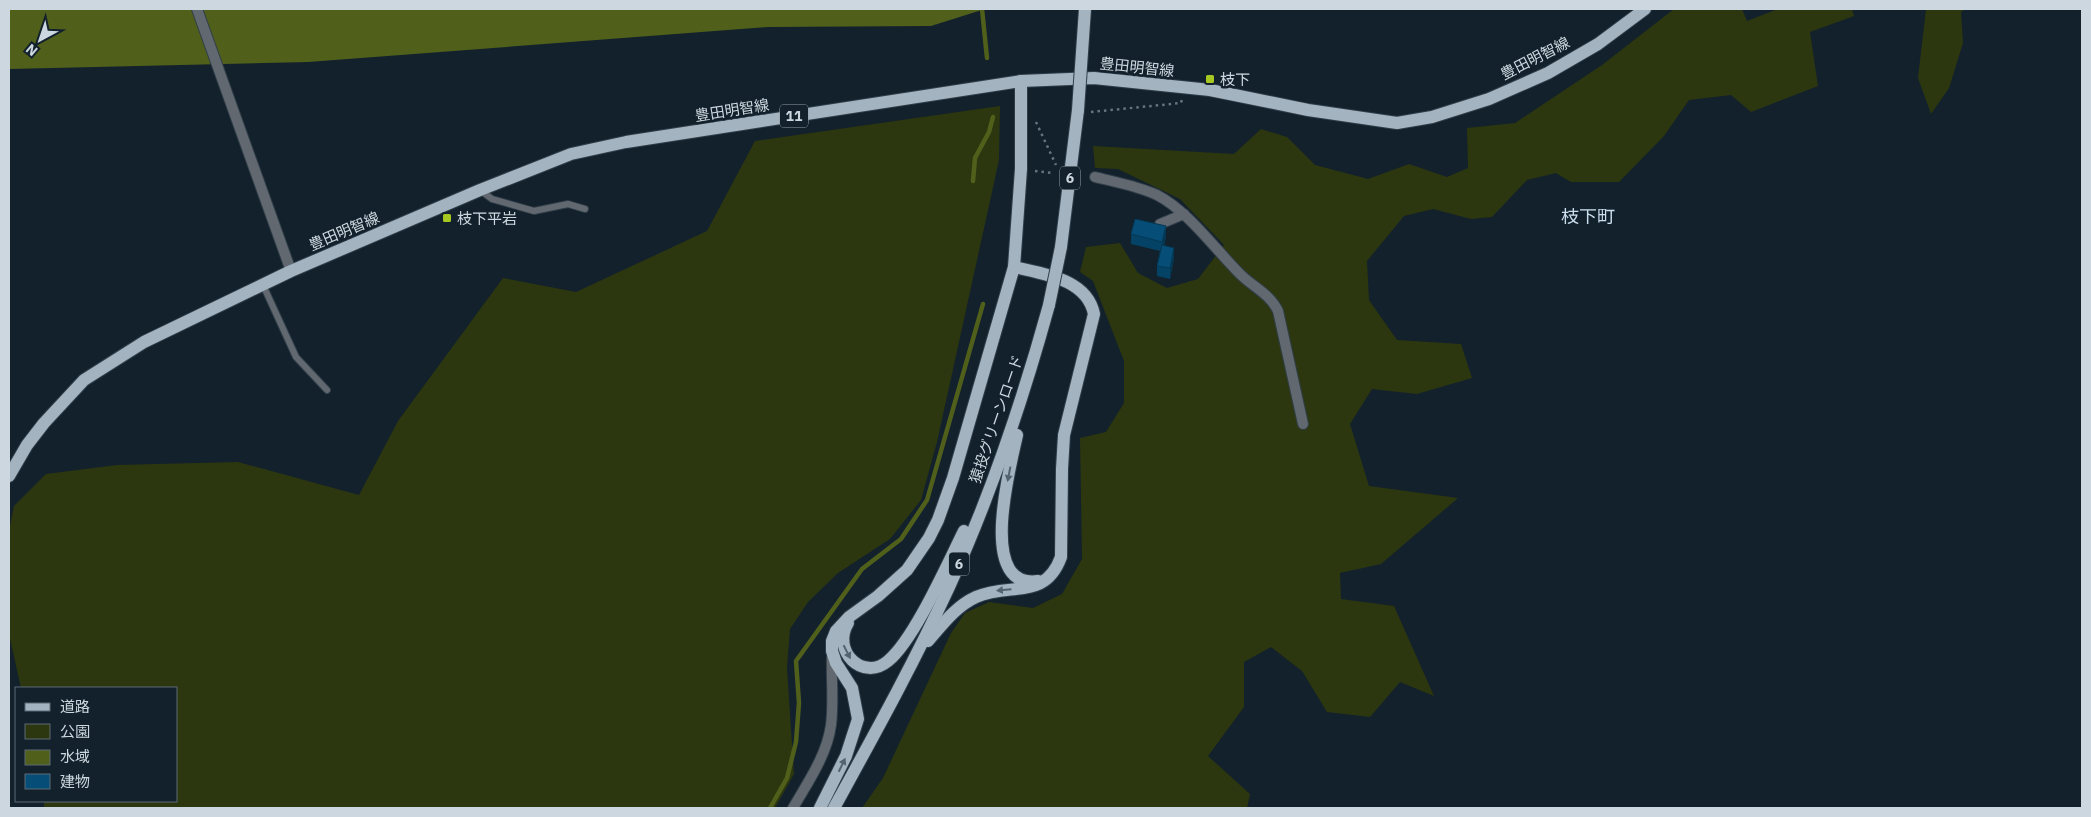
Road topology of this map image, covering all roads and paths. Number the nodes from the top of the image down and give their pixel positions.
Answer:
1 (197, 9) edge
2 (1085, 9) edge
3 (1645, 9) edge
4 (1021, 80) junction
5 (1182, 97) dead end
6 (1082, 111) junction
7 (1033, 117) dead end
8 (1021, 169) junction
9 (1059, 171) dead end
10 (1053, 173) dead end
11 (1094, 177) dead end
12 (480, 190) junction
13 (585, 209) dead end
14 (1184, 214) junction
15 (1160, 224) edge
16 (1014, 268) junction
17 (291, 271) junction
18 (263, 285) junction
19 (327, 390) dead end
20 (1025, 392) junction
21 (1303, 424) dead end
22 (1003, 456) junction
23 (9, 476) edge
24 (1050, 577) junction
25 (859, 610) junction
26 (832, 651) junction
27 (916, 656) junction
28 (793, 808) edge
29 (820, 808) edge
30 (834, 808) edge

1 - 17 street
2 - 6 main road, 猿投グリーンロード / 6, bridge
3 - 4 main road, 豊田明智線 / 11
4 - 8 main road
4 - 12 main road, 豊田明智線 / 11
5 - 6 path
6 - 20 main road, 猿投グリーンロード / 6, bridge
7 - 9 path
8 - 10 path
8 - 16 main road
11 - 14 street
12 - 13 lane
12 - 17 main road, 豊田明智線 / 11
14 - 15 street
14 - 21 street
16 - 24 main road
16 - 25 main road
17 - 18 main road, 豊田明智線 / 11
18 - 19 lane
18 - 23 main road, 豊田明智線 / 11
20 - 22 main road, 猿投グリーンロード / 6
20 -> 24 main road
25 -> 22 main road
22 - 27 main road, 猿投グリーンロード / 6
24 -> 27 main road
25 - 26 main road
26 - 28 street
29 -> 26 main road
27 - 30 main road, 猿投グリーンロード / 6

